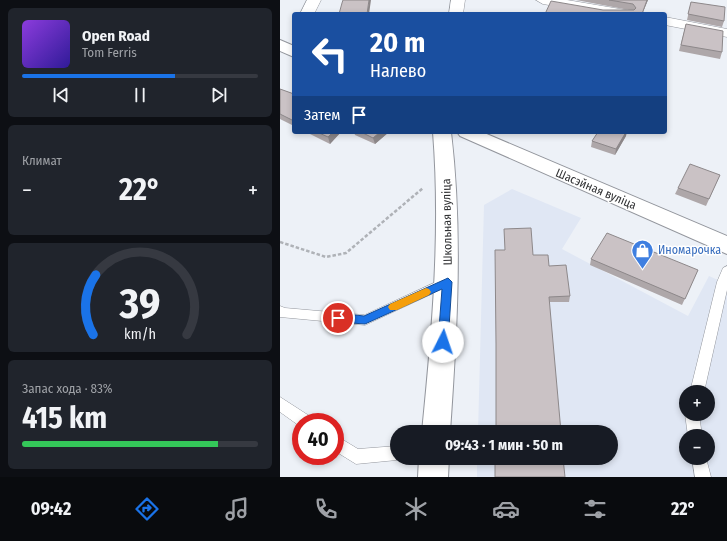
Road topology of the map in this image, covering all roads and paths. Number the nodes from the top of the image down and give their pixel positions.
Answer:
1 (314, 0) edge
2 (458, 0) edge
3 (543, 0) edge
4 (309, 12) edge
5 (456, 12) edge
6 (614, 12) edge
7 (667, 21) edge
8 (727, 33) edge
9 (442, 134) edge
10 (471, 134) edge
11 (446, 168) junction
12 (280, 242) edge
13 (727, 245) edge
14 (727, 271) edge
15 (448, 282) junction
16 (280, 311) edge
17 (699, 385) edge
18 (280, 404) edge
19 (293, 413) edge
20 (437, 425) edge
21 (344, 448) edge
22 (390, 453) edge
23 (434, 465) edge
24 (700, 465) edge
25 (433, 477) edge
26 (703, 477) edge

1 - 4 street
2 - 5 street
3 - 6 street
7 - 8 street
9 - 11 street, Школьная вуліца
10 - 13 street, Шасэйная вуліца
11 - 12 path
11 - 15 street, Школьная вуліца
14 - 17 lane
15 - 16 lane
15 - 20 street, Школьная вуліца
18 - 19 lane
21 - 22 lane
23 - 25 street
24 - 26 lane

